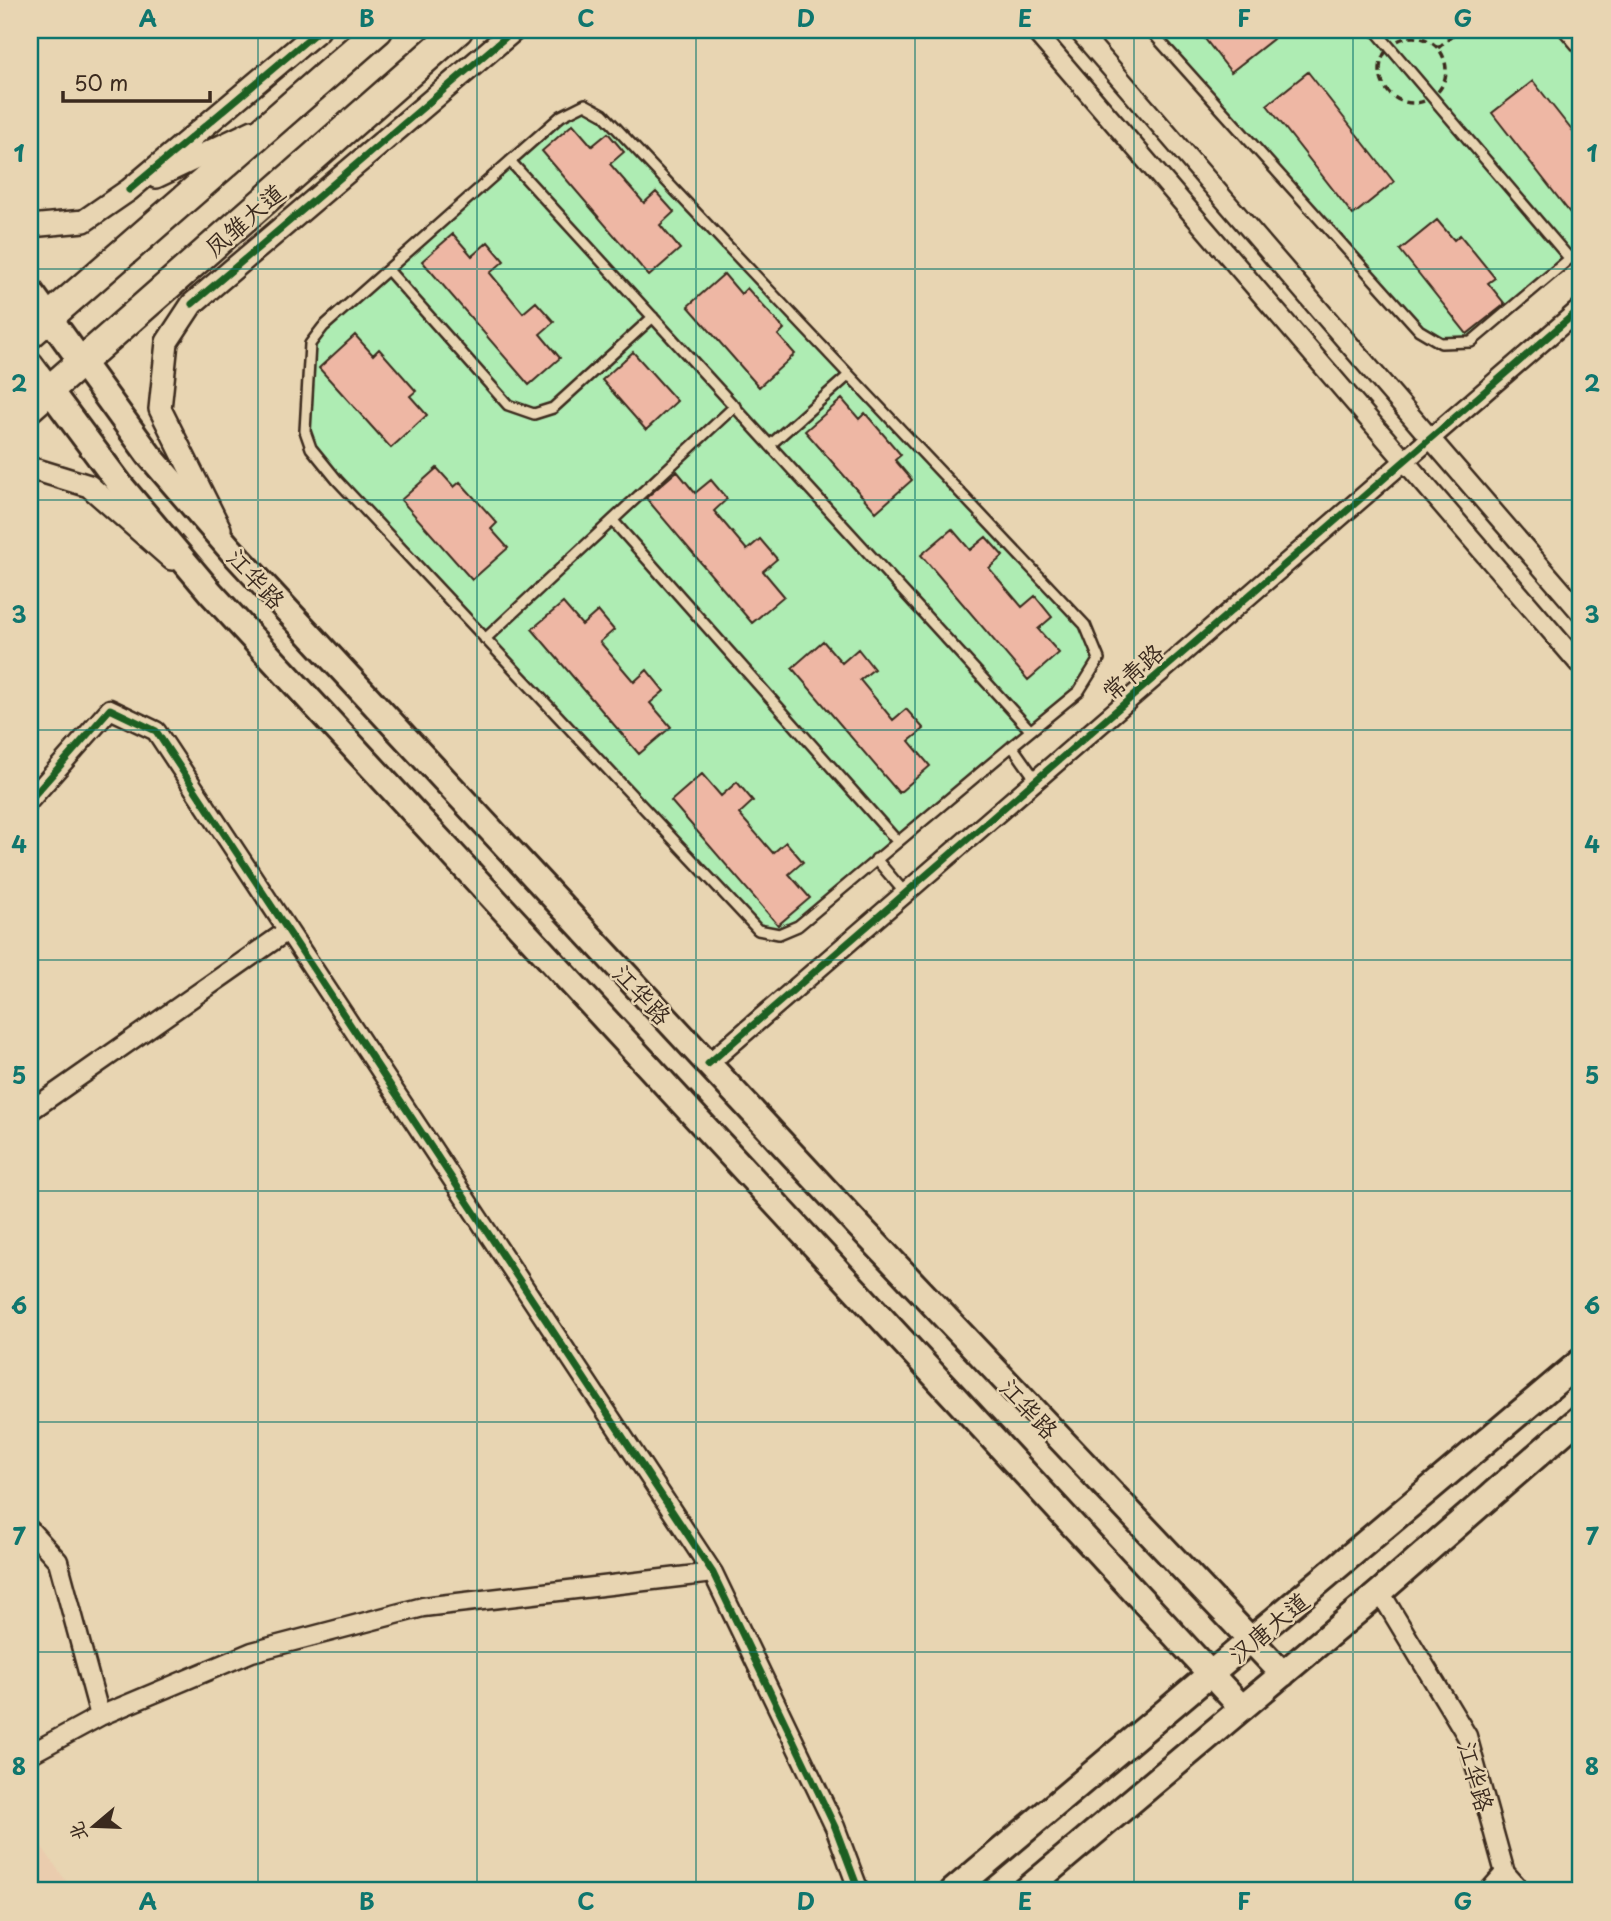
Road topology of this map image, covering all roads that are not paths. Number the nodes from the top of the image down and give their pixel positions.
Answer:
1 (319, 30) edge
2 (378, 30) edge
3 (458, 30) edge
4 (514, 30) edge
5 (1034, 30) edge
6 (1078, 30) edge
7 (1150, 30) edge
8 (1375, 30) edge
9 (1563, 30) edge
10 (1581, 51) edge
11 (268, 124) junction
12 (510, 161) junction
13 (129, 190) junction
14 (30, 226) edge
15 (261, 247) junction
16 (1581, 249) edge
17 (1570, 259) junction
18 (187, 269) junction
19 (388, 270) junction
20 (30, 291) edge
21 (1581, 308) edge
22 (653, 317) junction
23 (39, 326) edge
24 (80, 362) junction
25 (30, 364) edge
26 (849, 375) junction
27 (39, 398) edge
28 (735, 407) junction
29 (1431, 438) junction
30 (770, 445) junction
31 (1405, 461) junction
32 (30, 473) edge
33 (614, 522) junction
34 (231, 550) junction
35 (211, 593) junction
36 (1579, 606) edge
37 (485, 639) junction
38 (1581, 666) edge
39 (1030, 730) junction
40 (1012, 746) junction
41 (1036, 780) junction
42 (30, 800) edge
43 (897, 841) junction
44 (876, 859) junction
45 (905, 893) junction
46 (288, 931) junction
47 (708, 1064) junction
48 (30, 1111) edge
49 (1581, 1361) edge
50 (1581, 1417) edge
51 (30, 1530) edge
52 (713, 1573) junction
53 (1380, 1592) junction
54 (1252, 1640) junction
55 (1283, 1674) junction
56 (1211, 1675) junction
57 (1242, 1709) junction
58 (100, 1716) junction
59 (30, 1754) edge
60 (1505, 1873) junction
61 (859, 1891) edge
62 (953, 1891) edge
63 (1025, 1891) edge
64 (1489, 1891) edge
65 (1521, 1891) edge

1 - 13 street
2 - 11 main road
3 - 18 main road, 凤雏大道
4 - 15 street
5 - 31 street
6 - 29 street
7 - 17 lane
8 - 17 lane
9 - 10 lane
11 - 13 street
11 - 23 main road
12 - 19 lane
12 - 22 lane
12 - 26 lane
13 - 14 street
15 - 18 street
15 - 34 street
16 - 17 lane
18 - 24 main road, 凤雏大道
19 - 22 lane
19 - 37 lane
20 - 23 main road, 江华路
21 - 29 street, 常青路
22 - 28 lane
23 - 24 main road, 江华路
24 - 27 main road, 凤雏大道
24 - 34 main road, 江华路
25 - 27 main road, 江华路
26 - 30 lane
26 - 39 lane
27 - 35 main road, 江华路
28 - 30 lane
28 - 33 lane
29 - 31 street, 常青路
29 - 36 street
30 - 39 lane
31 - 38 street
31 - 41 street, 常青路
32 - 35 street
33 - 37 lane
33 - 43 lane
34 - 47 main road, 江华路
35 - 56 main road, 江华路
37 - 44 lane
39 - 40 lane
40 - 41 lane
40 - 43 lane
41 - 45 street, 常青路
42 - 46 street
43 - 44 lane
44 - 45 lane
45 - 47 street, 常青路
46 - 48 street
46 - 52 street
47 - 54 main road, 江华路
49 - 54 main road, 汉唐大道
50 - 53 main road, 汉唐大道
51 - 58 street
52 - 58 street
52 - 61 street
53 - 55 main road, 汉唐大道
53 - 60 street, 江华路
54 - 55 main road, 江华路
54 - 56 main road, 汉唐大道
55 - 57 main road, 汉唐大道
56 - 57 main road, 江华路
56 - 62 main road, 汉唐大道
57 - 63 main road, 汉唐大道
58 - 59 street
60 - 64 street
60 - 65 street, 江华路

